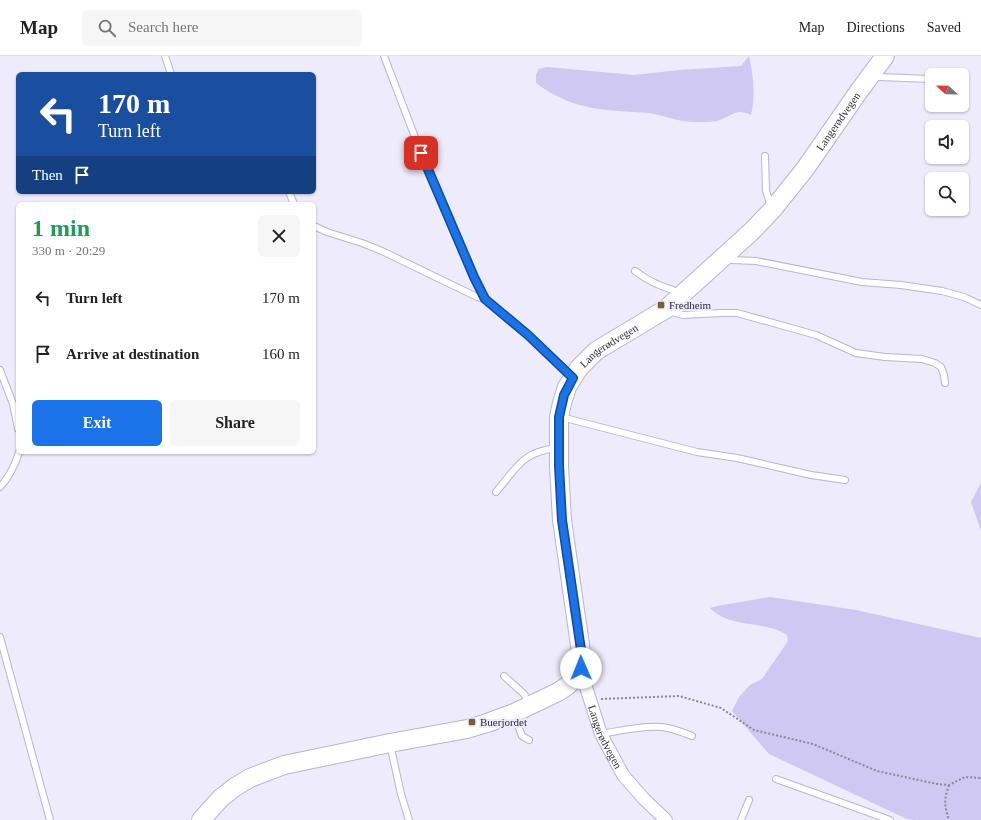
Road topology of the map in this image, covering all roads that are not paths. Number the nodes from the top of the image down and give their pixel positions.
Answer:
1 (165, 56) edge
2 (384, 56) edge
3 (885, 56) edge
4 (170, 72) edge
5 (870, 75) junction
6 (925, 79) edge
7 (765, 156) dead end
8 (773, 209) junction
9 (316, 227) edge
10 (723, 256) junction
11 (635, 271) dead end
12 (682, 295) junction
13 (485, 299) junction
14 (981, 305) edge
15 (666, 309) junction
16 (0, 370) edge
17 (573, 378) junction
18 (945, 383) dead end
19 (559, 417) junction
20 (16, 419) edge
21 (558, 448) junction
22 (18, 454) edge
23 (845, 480) dead end
24 (0, 487) edge
25 (496, 492) dead end
26 (0, 637) edge
27 (578, 675) junction
28 (504, 676) dead end
29 (530, 706) junction
30 (514, 713) junction
31 (601, 734) junction
32 (692, 736) dead end
33 (529, 740) dead end
34 (390, 743) junction
35 (776, 779) dead end
36 (749, 800) dead end
37 (50, 820) edge
38 (201, 820) edge
39 (409, 820) edge
40 (666, 820) edge
41 (741, 820) edge
42 (890, 820) edge

1 - 4 lane
2 - 13 lane
3 - 5 main road, Langerødvegen
5 - 6 lane
5 - 8 main road, Langerødvegen
7 - 8 lane
8 - 10 main road, Langerødvegen
9 - 13 lane
10 - 12 main road, Langerødvegen
10 - 14 lane
11 - 12 lane
12 - 15 main road, Langerødvegen
13 - 17 lane
15 - 17 main road, Langerødvegen
15 - 18 lane
16 - 20 lane
17 - 19 main road, Langerødvegen
19 - 21 main road, Langerødvegen
19 - 23 lane
21 - 25 lane
21 - 27 main road, Langerødvegen
22 - 24 lane
26 - 37 lane
27 - 29 main road
27 - 31 street, Langerødvegen
28 - 29 lane
29 - 30 main road
30 - 33 lane
30 - 34 main road
31 - 32 lane
31 - 40 street, Langerødvegen
34 - 38 main road
34 - 39 lane
35 - 42 lane
36 - 41 lane

